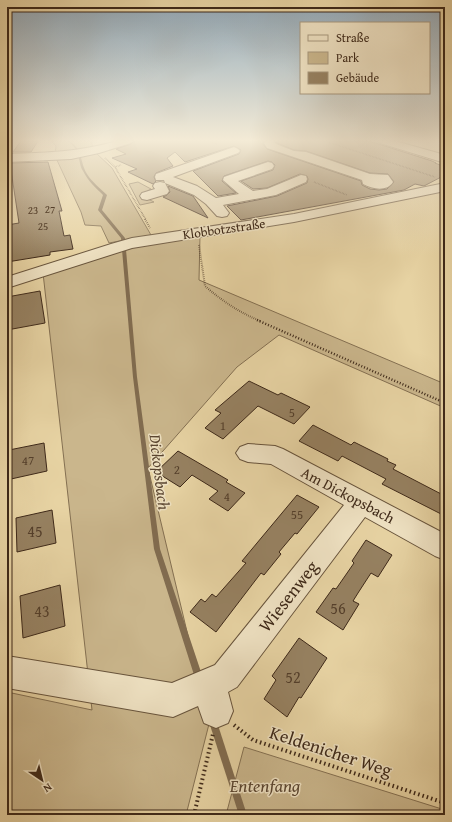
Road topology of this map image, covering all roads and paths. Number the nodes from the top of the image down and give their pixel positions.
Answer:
1 (122, 179) edge
2 (168, 179) edge
3 (231, 179) edge
4 (431, 179) edge
5 (306, 180) joint
6 (164, 181) junction
7 (441, 183) edge
8 (147, 196) dead end
9 (250, 196) junction
10 (214, 202) junction
11 (358, 204) junction
12 (232, 228) junction
13 (196, 233) junction
14 (156, 238) junction
15 (7, 283) edge
16 (445, 403) edge
17 (248, 453) dead end
18 (362, 502) junction
19 (445, 548) edge
20 (7, 672) edge
21 (208, 701) junction
22 (445, 803) edge
23 (194, 815) edge

1 - 14 path
2 - 6 street
3 - 9 street
4 - 7 path
5 - 9 street
5 - 11 path
6 - 8 street
6 - 10 street
7 - 11 street, Klobbotzstraße
9 - 10 street
10 - 12 street
11 - 12 street, Klobbotzstraße
12 - 13 street, Klobbotzstraße
13 - 14 street, Klobbotzstraße
13 - 16 path
14 - 15 street, Klobbotzstraße
17 - 18 street, Am Dickopsbach
18 - 19 street, Am Dickopsbach
18 - 21 street, Wiesenweg
20 - 21 street, Wiesenweg
21 - 22 path, Keldenicher Weg
21 - 23 path

